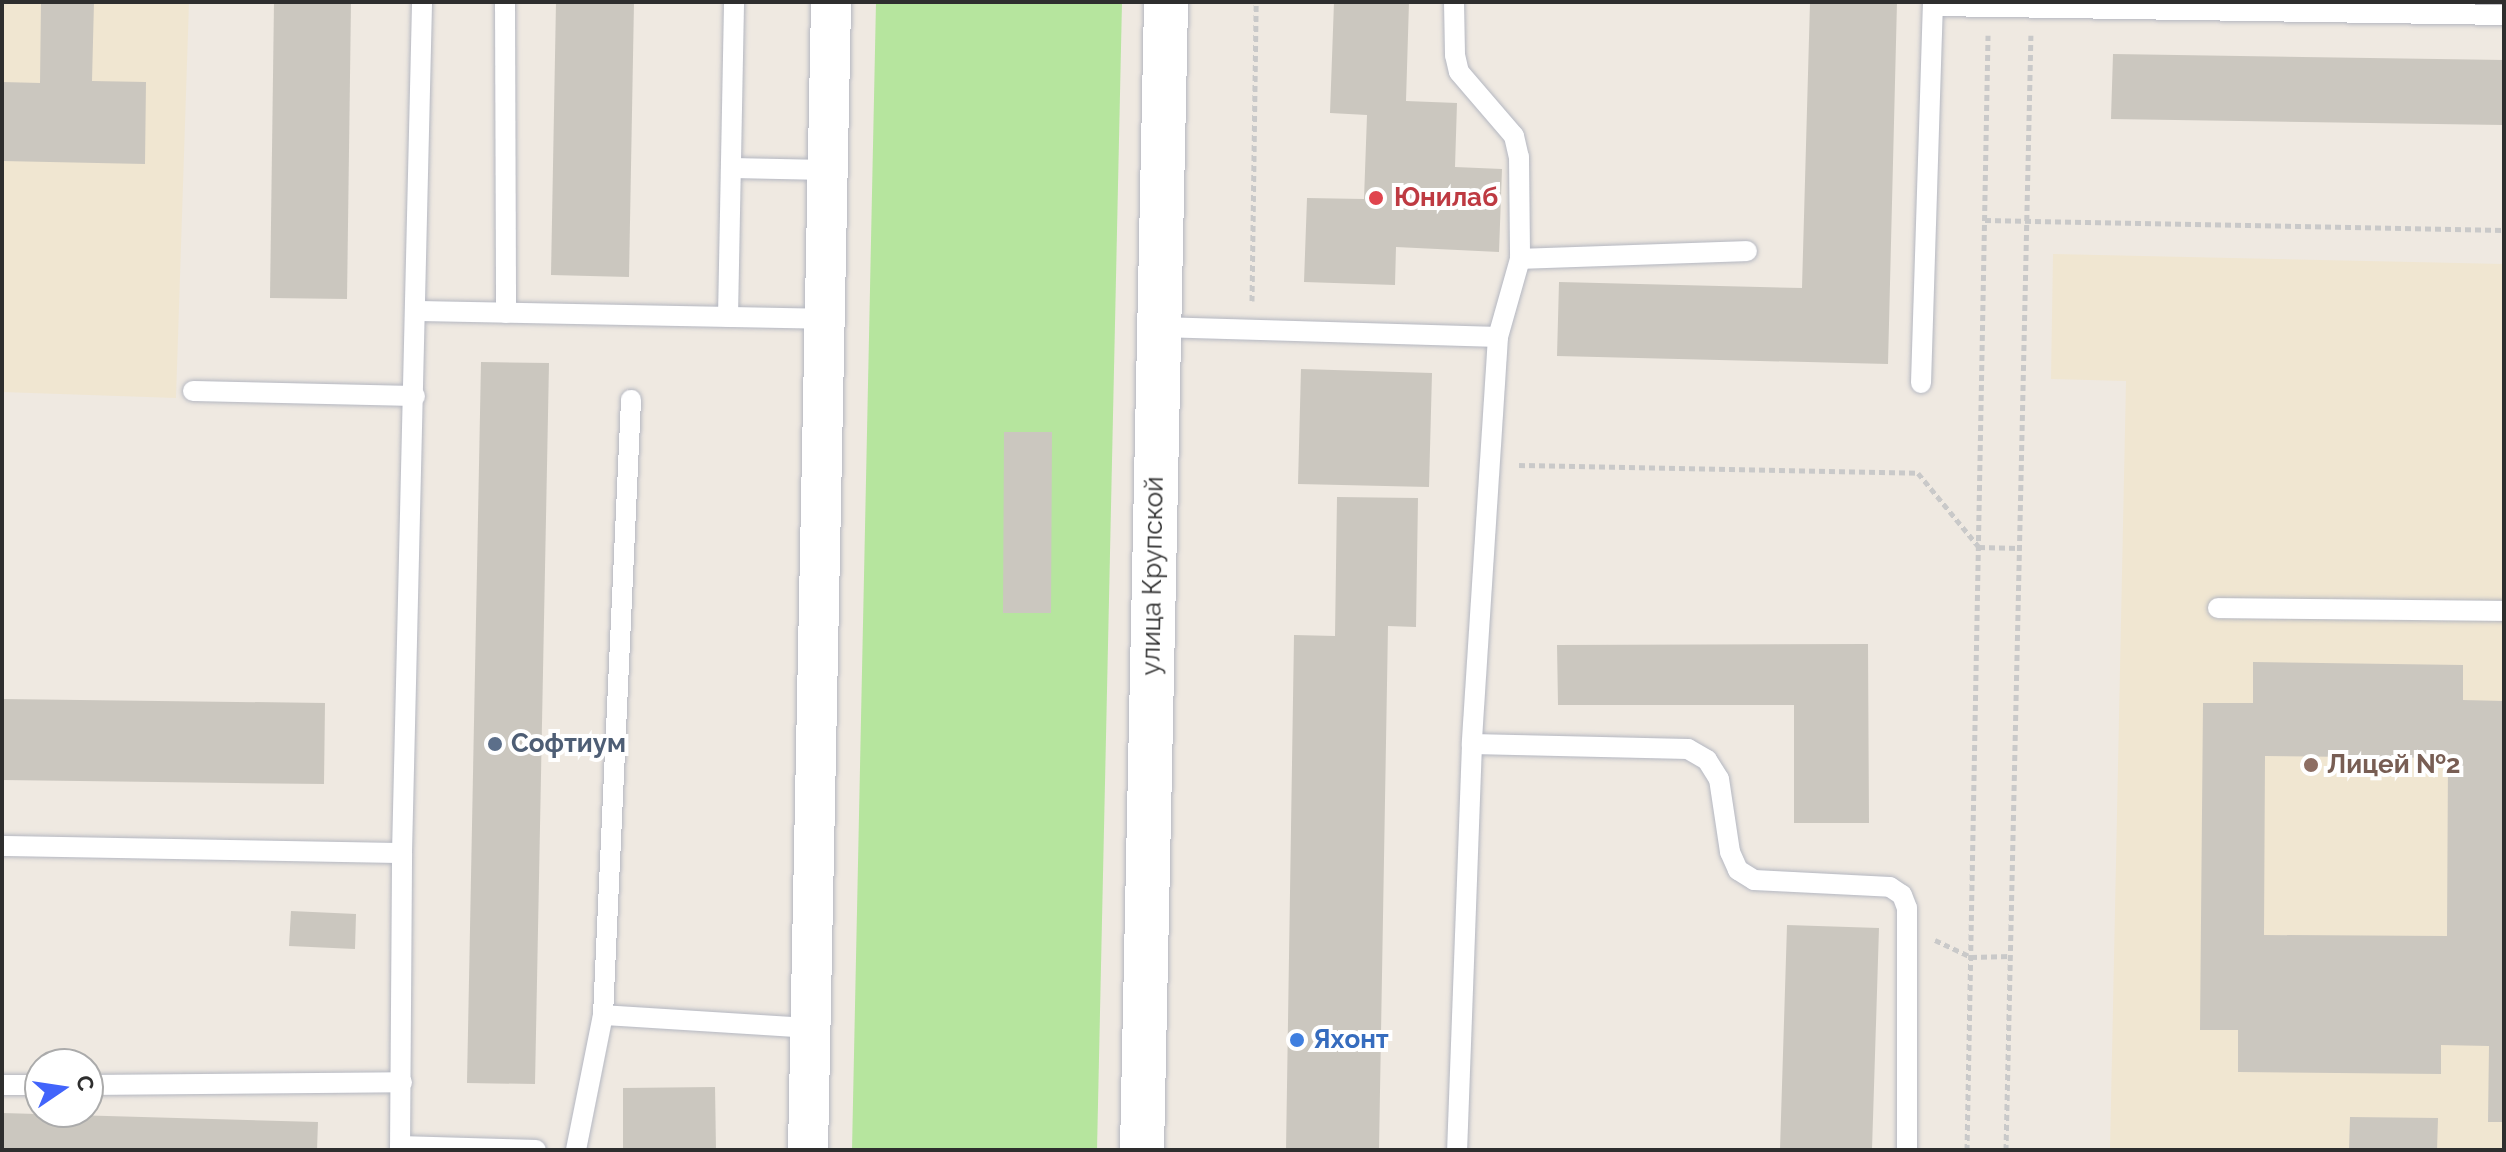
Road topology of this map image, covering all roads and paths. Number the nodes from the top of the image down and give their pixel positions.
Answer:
1 (422, 2) edge
2 (505, 2) edge
3 (734, 2) edge
4 (831, 2) edge
5 (1166, 2) edge
6 (1256, 2) edge
7 (1454, 2) edge
8 (1933, 4) edge
9 (1989, 7) junction
10 (2032, 7) junction
11 (2354, 8) edge
12 (2504, 15) edge
13 (731, 168) junction
14 (828, 170) junction
15 (1985, 220) junction
16 (2027, 220) junction
17 (2504, 230) edge
18 (1747, 251) dead end
19 (1520, 259) junction
20 (416, 311) junction
21 (506, 313) junction
22 (728, 317) junction
23 (825, 319) junction
24 (1160, 327) junction
25 (1252, 330) junction
26 (1498, 337) junction
27 (1921, 383) dead end
28 (193, 391) dead end
29 (415, 396) junction
30 (631, 400) dead end
31 (1490, 464) junction
32 (1979, 547) junction
33 (2019, 548) junction
34 (2218, 608) dead end
35 (2504, 611) edge
36 (1472, 744) junction
37 (2, 846) edge
38 (402, 853) junction
39 (1907, 928) junction
40 (2011, 956) junction
41 (1971, 957) junction
42 (603, 1015) junction
43 (810, 1028) junction
44 (402, 1082) junction
45 (2, 1085) edge
46 (24, 1085) edge
47 (104, 1085) edge
48 (400, 1148) edge
49 (536, 1150) edge
50 (576, 1150) edge
51 (808, 1150) edge
52 (1142, 1150) edge
53 (1457, 1150) edge
54 (1907, 1150) edge
55 (1967, 1150) edge
56 (2006, 1150) edge

1 - 20 lane
2 - 21 lane
3 - 13 lane
4 - 14 street
5 - 24 main road, улица Крупской
6 - 25 path
7 - 19 lane
8 - 9 lane
8 - 27 lane
9 - 10 lane
9 - 15 path
10 - 11 lane
10 - 16 path
11 - 12 lane
13 - 14 lane
13 - 22 lane
14 - 23 street
15 - 16 path
15 - 32 path
16 - 17 path
16 - 33 path
18 - 19 lane
19 - 26 lane
20 - 21 lane
20 - 29 lane
21 - 22 lane
22 - 23 lane
23 - 43 street
24 - 25 lane
24 - 52 main road, улица Крупской
25 - 26 lane
26 - 31 lane
28 - 29 lane
29 - 38 lane
30 - 42 lane
31 - 32 path
31 - 36 lane
32 - 33 path
32 - 41 path
33 - 40 path
34 - 35 lane
36 - 39 lane
36 - 53 lane
37 - 38 lane
38 - 44 lane
39 - 41 path
39 - 54 lane
40 - 41 path
40 - 56 path
41 - 55 path
42 - 43 lane
42 - 50 lane
43 - 51 street
44 - 47 lane
44 - 48 lane
45 - 46 lane
48 - 49 lane

